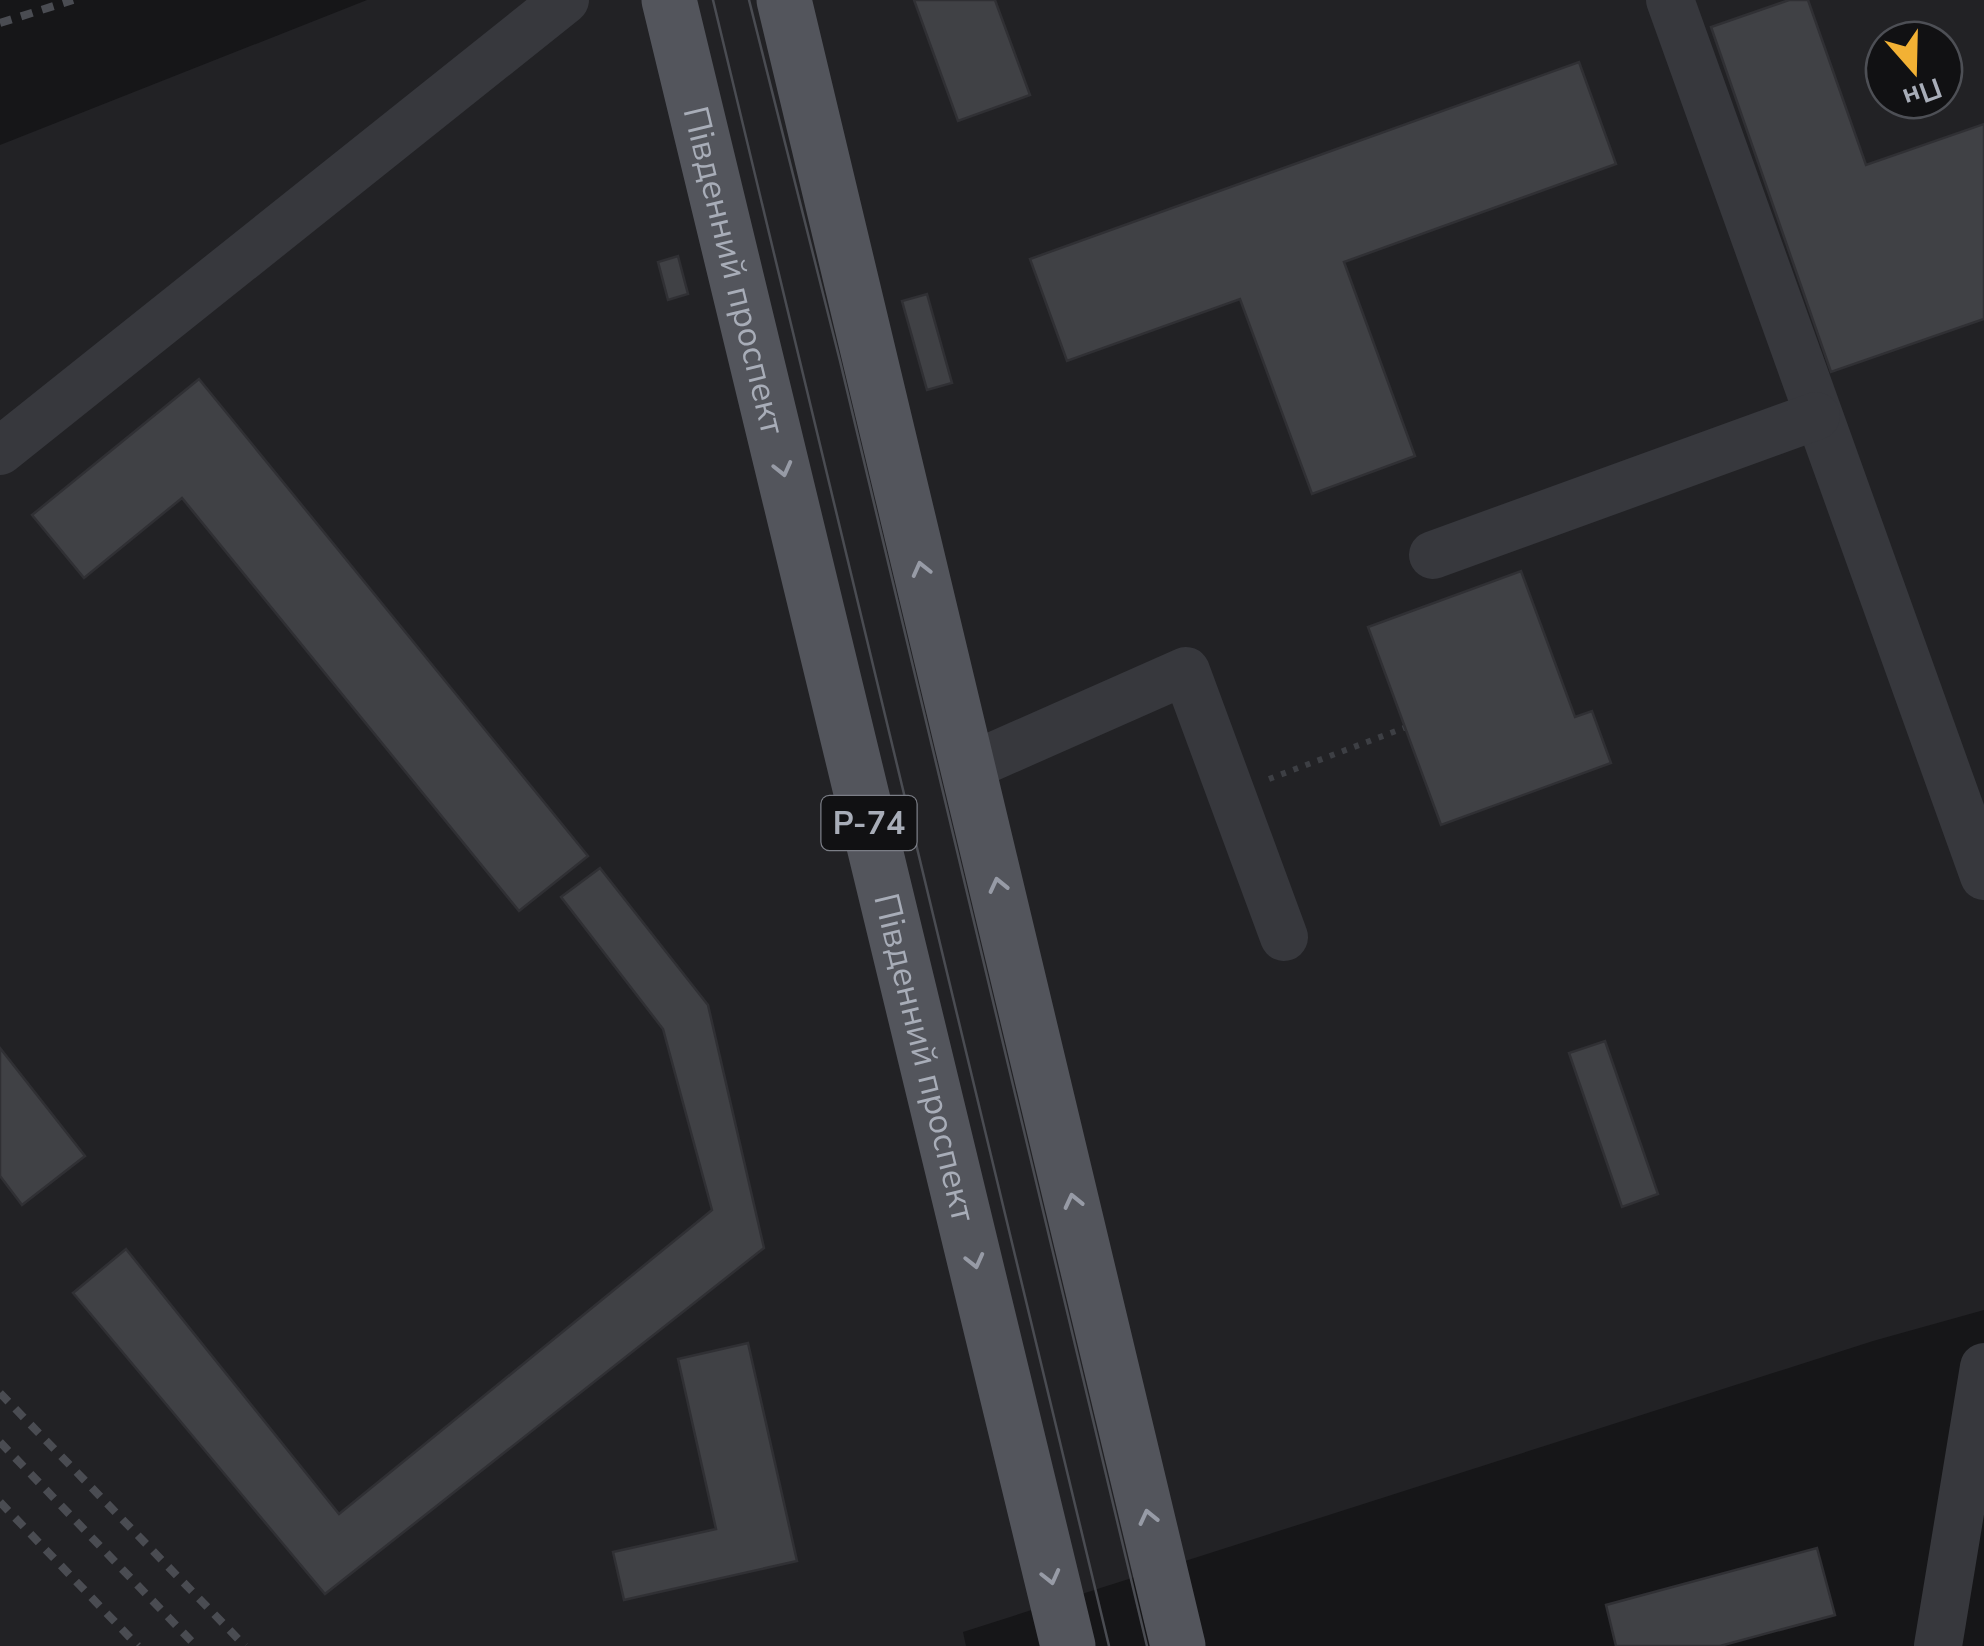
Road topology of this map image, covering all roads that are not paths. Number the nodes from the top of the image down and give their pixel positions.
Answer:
1 (565, 0) edge
2 (668, 0) edge
3 (784, 0) edge
4 (1670, 0) edge
5 (1816, 416) junction
6 (0, 452) edge
7 (1433, 555) dead end
8 (970, 767) junction
9 (1984, 876) edge
10 (1284, 938) dead end
11 (1984, 1367) edge
12 (1068, 1646) edge
13 (1178, 1646) edge
14 (1938, 1646) edge

1 - 6 street
2 -> 12 main road, Південний проспект / Р-74
8 -> 3 main road
4 - 5 street
5 - 7 street
5 - 9 street
8 - 10 street
13 -> 8 main road
11 - 14 street

